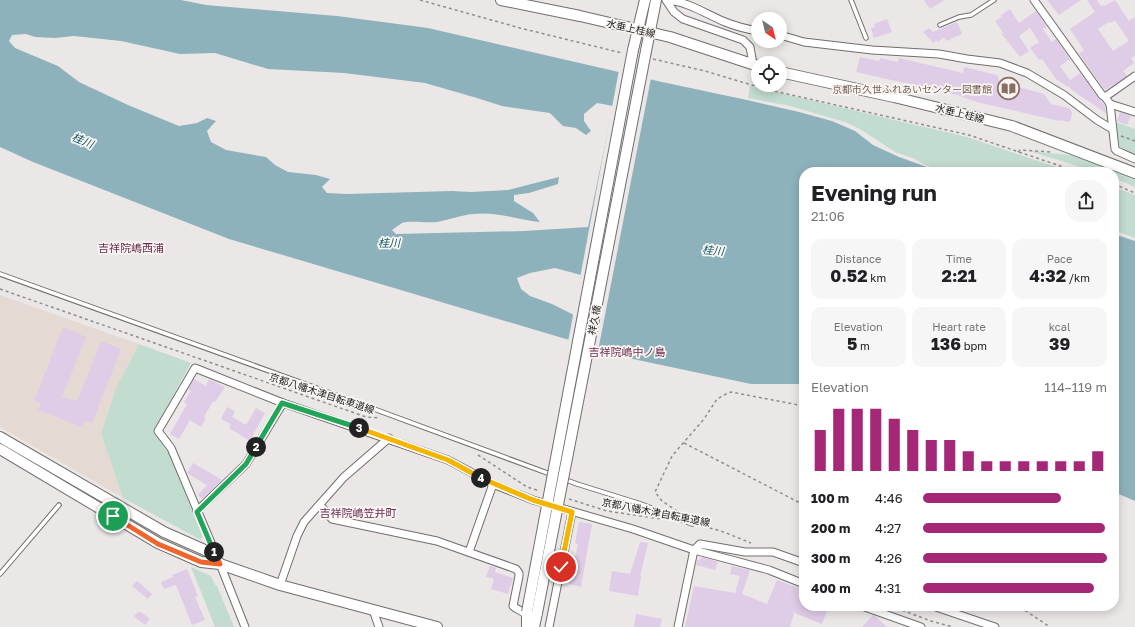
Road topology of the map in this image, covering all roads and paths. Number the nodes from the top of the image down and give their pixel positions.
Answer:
1 (420, 0) edge
2 (501, 0) edge
3 (656, 0) edge
4 (666, 0) edge
5 (669, 0) edge
6 (851, 0) edge
7 (994, 0) edge
8 (1034, 0) edge
9 (644, 4) edge
10 (940, 25) dead end
11 (637, 30) junction
12 (751, 30) edge
13 (650, 32) junction
14 (787, 37) edge
15 (866, 38) dead end
16 (629, 51) junction
17 (647, 55) junction
18 (753, 56) edge
19 (751, 63) edge
20 (787, 74) edge
21 (1135, 76) edge
22 (1105, 97) junction
23 (1110, 104) junction
24 (1135, 112) edge
25 (1115, 132) junction
26 (1135, 141) edge
27 (1018, 152) junction
28 (1051, 152) dead end
29 (1135, 159) edge
30 (1063, 167) edge
31 (1135, 173) edge
32 (1119, 186) edge
33 (1135, 192) edge
34 (0, 274) edge
35 (0, 289) edge
36 (282, 403) junction
37 (799, 405) edge
38 (381, 418) dead end
39 (0, 437) edge
40 (389, 438) junction
41 (684, 443) junction
42 (0, 449) edge
43 (474, 452) dead end
44 (493, 484) junction
45 (542, 491) dead end
46 (564, 498) dead end
47 (799, 502) edge
48 (59, 505) dead end
49 (320, 505) junction
50 (197, 512) junction
51 (572, 512) junction
52 (681, 513) dead end
53 (664, 520) dead end
54 (693, 523) joint
55 (750, 543) dead end
56 (694, 550) junction
57 (469, 552) junction
58 (799, 560) edge
59 (220, 564) junction
60 (0, 574) edge
61 (799, 582) edge
62 (280, 585) junction
63 (373, 610) junction
64 (876, 611) edge
65 (904, 611) edge
66 (947, 611) edge
67 (1024, 611) edge
68 (530, 613) junction
69 (245, 627) edge
70 (379, 627) edge
71 (437, 627) edge
72 (527, 627) edge
73 (534, 627) edge
74 (549, 627) edge
75 (678, 627) edge
76 (921, 627) edge
77 (953, 627) edge
78 (995, 627) edge
79 (1050, 627) edge

1 - 16 path
2 - 11 street, 水垂上桂線
3 - 13 street, 祥久橋
4 - 18 street
5 - 12 street
6 - 15 lane
7 - 10 lane
8 - 22 street
9 - 11 street, 祥久橋
11 - 13 street, 水垂上桂線
11 - 16 street, 祥久橋
13 - 17 street, 祥久橋
13 - 19 street, 水垂上桂線
14 - 25 street
16 - 68 street, 祥久橋, bridge
17 - 27 path
17 - 68 street, 祥久橋, bridge
20 - 31 street, 水垂上桂線
21 - 22 street
22 - 23 street
23 - 24 street
23 - 25 street
25 - 26 path
25 - 29 street
27 - 28 path
27 - 30 path
32 - 33 path
34 - 54 lane
35 - 38 path, 京都八幡木津自転車道線
36 - 40 street
36 - 50 street
36 - 50 street
37 - 41 path
39 - 59 street
40 - 44 street
40 - 49 street
41 - 47 path
41 - 52 path
42 - 59 street
43 - 45 path
44 - 51 street
44 - 57 street
46 - 53 path, 京都八幡木津自転車道線
48 - 60 lane
49 - 57 street
49 - 62 street
50 - 59 street
51 - 56 street
51 - 74 street
54 - 55 path, 京都八幡木津自転車道線
56 - 58 street
56 - 61 street
56 - 75 street
57 - 68 street
59 - 62 street
59 - 69 street
62 - 63 street
63 - 70 street
63 - 71 street
64 - 76 street
65 - 77 path
66 - 78 street
67 - 79 path
68 - 72 street
68 - 73 street

